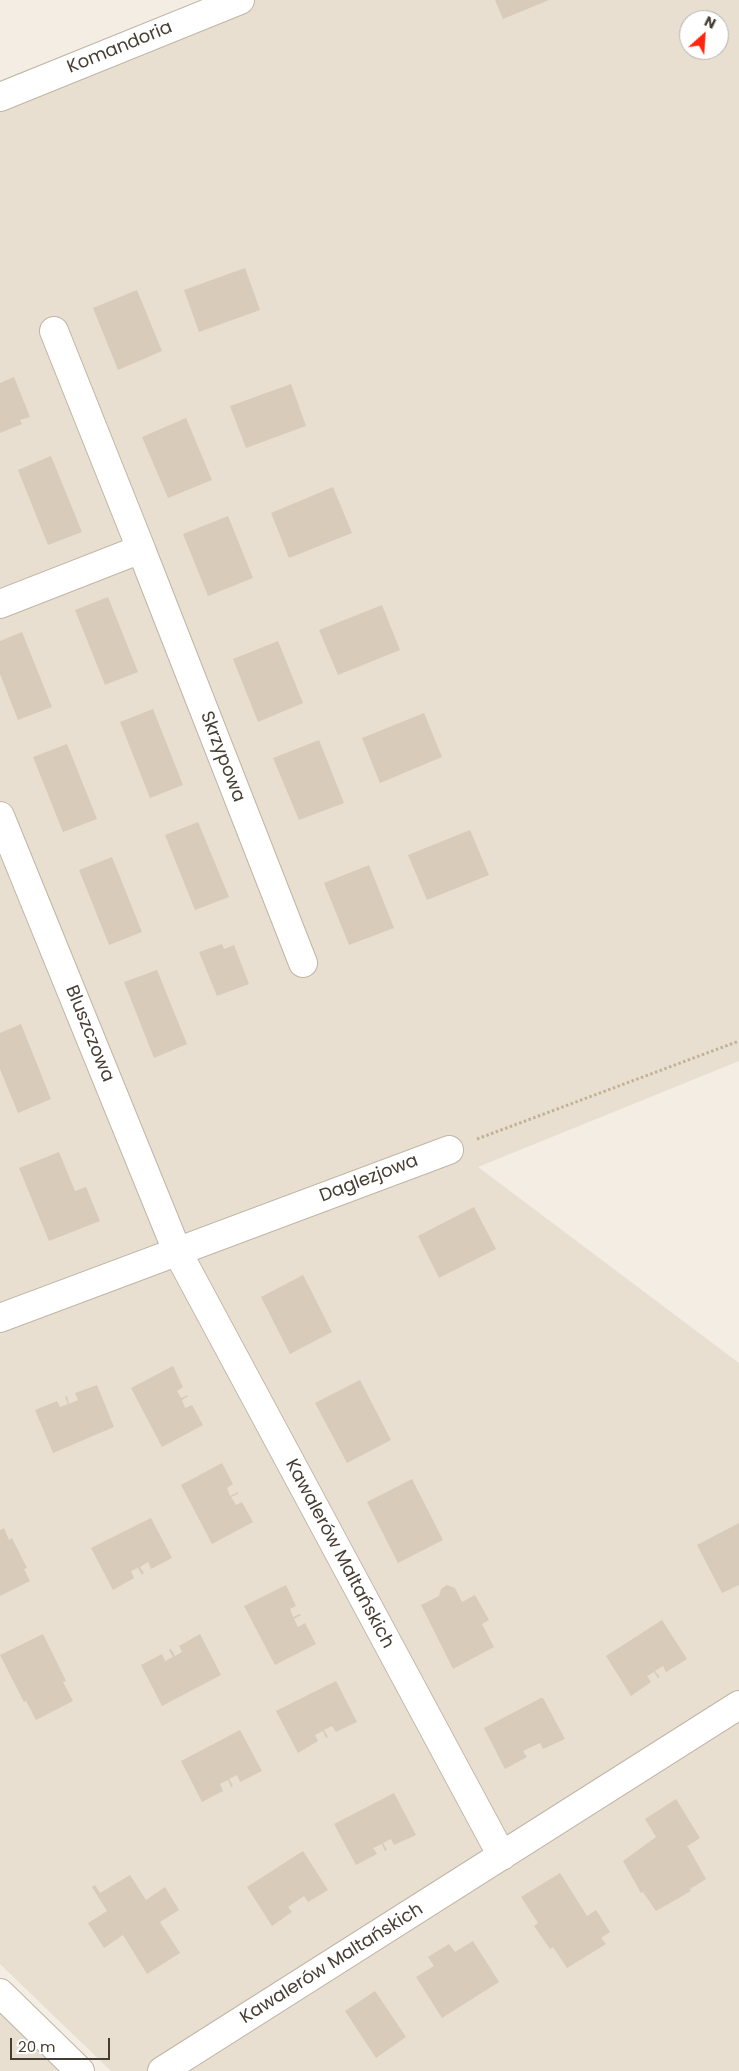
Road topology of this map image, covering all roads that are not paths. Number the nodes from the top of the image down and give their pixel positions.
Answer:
1 (240, 0) edge
2 (0, 97) edge
3 (54, 331) dead end
4 (141, 550) junction
5 (0, 604) edge
6 (0, 816) edge
7 (303, 963) dead end
8 (449, 1150) road end
9 (177, 1252) junction
10 (0, 1318) edge
11 (739, 1705) edge
12 (502, 1856) junction
13 (0, 1993) edge
14 (80, 2071) edge
15 (162, 2071) edge

1 - 2 street, Komandoria
3 - 4 street, Skrzypowa
4 - 5 street
4 - 7 street, Skrzypowa
6 - 9 street, Bluszczowa
8 - 9 street, Daglezjowa
9 - 10 street, Daglezjowa
9 - 12 street, Kawalerów Maltańskich
11 - 12 street, Kawalerów Maltańskich
12 - 15 street, Kawalerów Maltańskich
13 - 14 street

